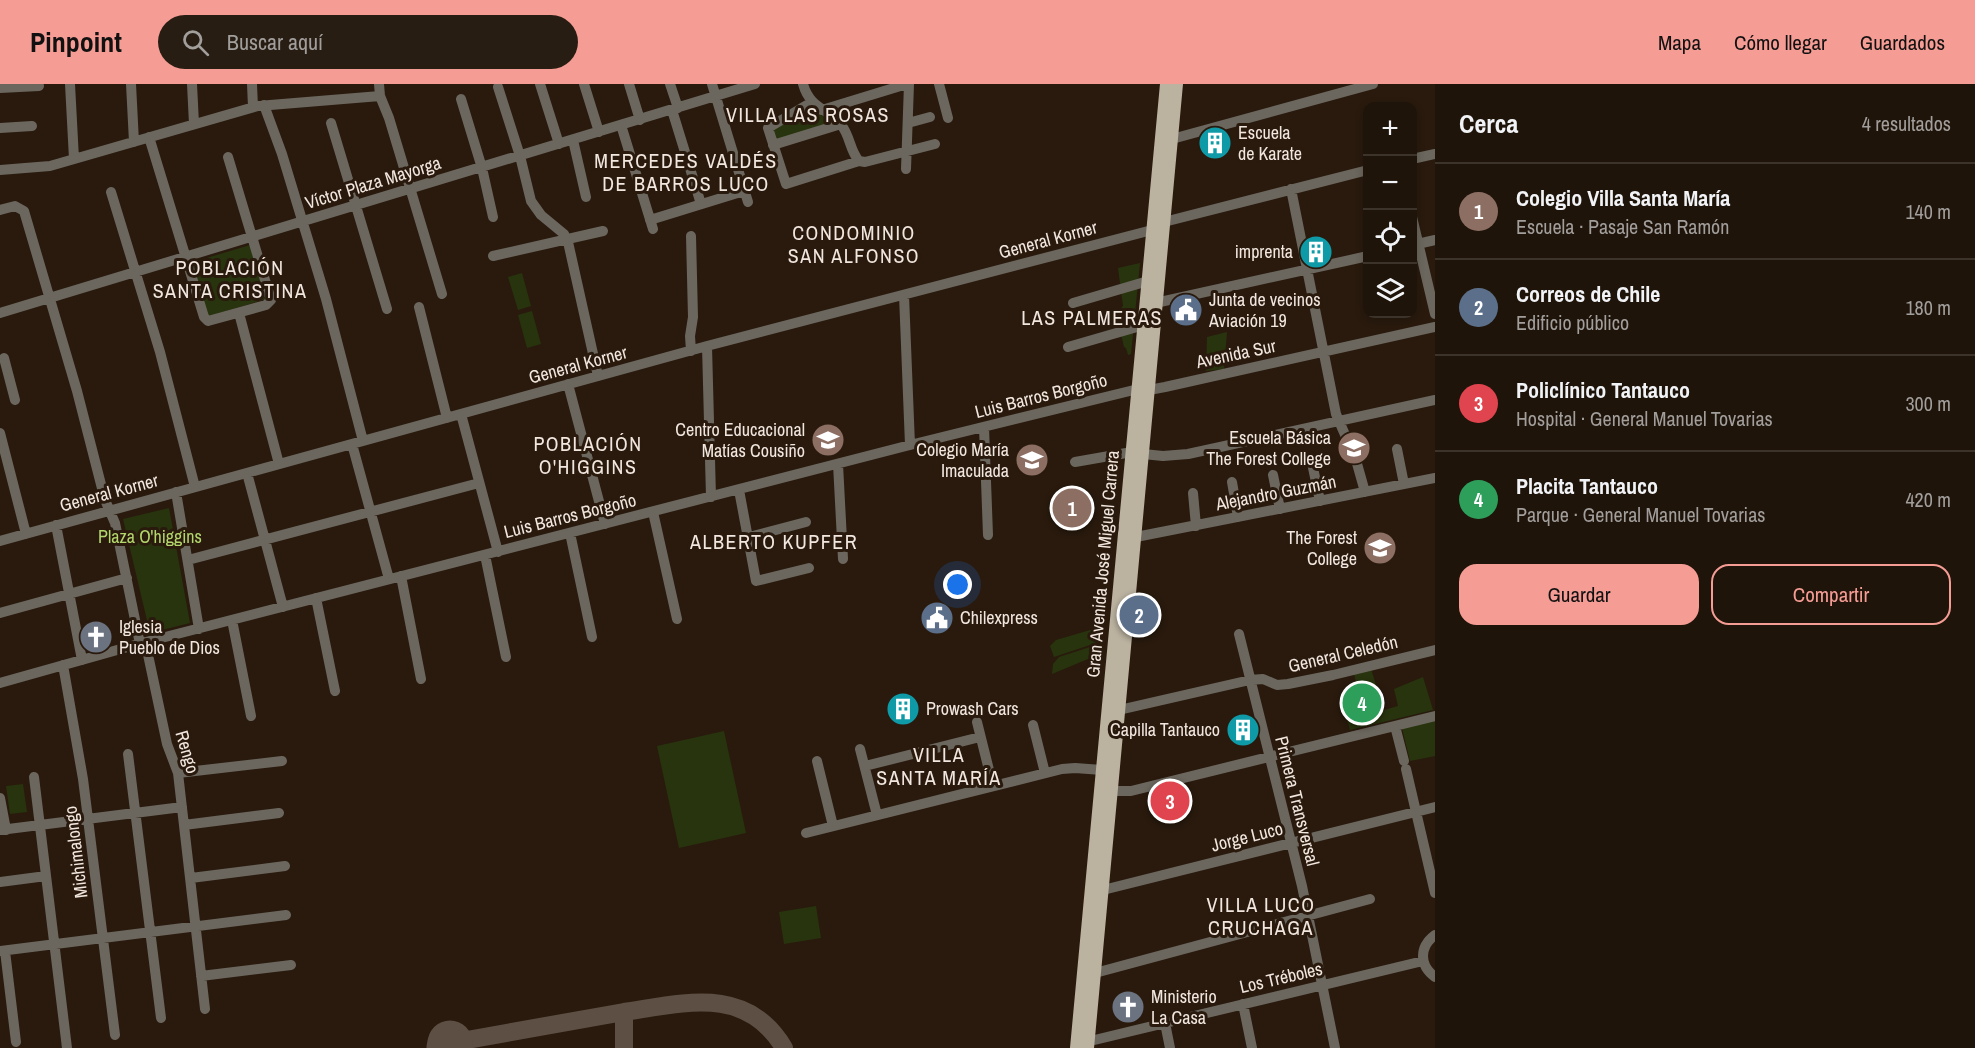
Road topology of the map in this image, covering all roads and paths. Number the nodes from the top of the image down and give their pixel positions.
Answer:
1 (70, 84) edge
2 (131, 84) edge
3 (192, 84) edge
4 (252, 84) edge
5 (379, 84) edge
6 (540, 84) edge
7 (584, 84) edge
8 (629, 84) edge
9 (670, 84) edge
10 (712, 84) edge
11 (755, 84) edge
12 (803, 84) edge
13 (908, 84) edge
14 (939, 84) edge
15 (1166, 84) edge
16 (1177, 84) edge
17 (1370, 84) edge
18 (39, 86) dead end
19 (498, 87) dead end
20 (0, 88) edge
21 (380, 96) junction
22 (715, 96) junction
23 (461, 99) dead end
24 (812, 102) junction
25 (258, 106) junction
26 (672, 110) junction
27 (822, 110) junction
28 (930, 117) dead end
29 (948, 118) dead end
30 (640, 120) junction
31 (331, 123) dead end
32 (908, 123) junction
33 (194, 124) junction
34 (841, 124) junction
35 (621, 125) junction
36 (32, 126) dead end
37 (0, 128) edge
38 (599, 132) junction
39 (149, 137) junction
40 (1172, 139) junction
41 (573, 140) junction
42 (134, 142) junction
43 (559, 144) junction
44 (936, 144) dead end
45 (773, 145) junction
46 (906, 150) junction
47 (1435, 154) edge
48 (520, 156) junction
49 (228, 157) dead end
50 (1417, 158) edge
51 (74, 159) junction
52 (859, 161) junction
53 (482, 168) junction
54 (906, 169) dead end
55 (0, 170) edge
56 (1363, 171) edge
57 (411, 189) junction
58 (1291, 189) junction
59 (111, 192) dead end
60 (586, 197) dead end
61 (698, 205) junction
62 (356, 206) junction
63 (0, 210) edge
64 (493, 217) dead end
65 (302, 222) junction
66 (1164, 222) junction
67 (1152, 230) junction
68 (603, 231) dead end
69 (691, 236) dead end
70 (252, 237) junction
71 (567, 239) junction
72 (1435, 240) edge
73 (1417, 244) edge
74 (1417, 252) edge
75 (493, 256) dead end
76 (186, 257) junction
77 (1363, 257) edge
78 (1307, 270) junction
79 (135, 272) junction
80 (1148, 281) junction
81 (442, 294) dead end
82 (904, 295) junction
83 (50, 298) junction
84 (1073, 303) dead end
85 (1151, 304) junction
86 (419, 307) dead end
87 (387, 309) dead end
88 (239, 313) junction
89 (0, 314) edge
90 (1435, 314) edge
91 (1144, 326) junction
92 (1435, 327) edge
93 (707, 346) junction
94 (1068, 347) dead end
95 (691, 351) junction
96 (1323, 352) junction
97 (4, 358) dead end
98 (598, 376) junction
99 (5, 384) edge
100 (568, 384) junction
101 (1143, 389) junction
102 (15, 400) dead end
103 (1435, 400) edge
104 (461, 414) junction
105 (447, 418) junction
106 (1338, 422) junction
107 (984, 427) junction
108 (0, 433) edge
109 (358, 442) junction
110 (910, 445) junction
111 (1397, 449) dead end
112 (1137, 453) junction
113 (1075, 462) dead end
114 (1312, 463) dead end
115 (279, 464) junction
116 (838, 464) junction
117 (247, 473) junction
118 (1273, 475) dead end
119 (1435, 478) edge
120 (1232, 482) dead end
121 (479, 483) junction
122 (1404, 484) junction
123 (195, 487) junction
124 (739, 489) junction
125 (176, 492) junction
126 (1365, 492) junction
127 (1193, 493) dead end
128 (711, 497) junction
129 (1320, 501) junction
130 (1280, 509) junction
131 (110, 510) junction
132 (371, 512) junction
133 (653, 512) junction
134 (1238, 517) junction
135 (806, 522) dead end
136 (604, 524) junction
137 (56, 525) junction
138 (1196, 526) junction
139 (570, 533) junction
140 (26, 534) junction
141 (988, 536) dead end
142 (748, 537) junction
143 (1130, 537) junction
144 (265, 540) junction
145 (0, 541) edge
146 (498, 552) junction
147 (485, 555) junction
148 (188, 560) junction
149 (843, 560) dead end
150 (809, 568) dead end
151 (401, 576) junction
152 (127, 578) junction
153 (389, 579) junction
154 (69, 594) junction
155 (316, 598) junction
156 (283, 607) junction
157 (0, 613) edge
158 (677, 619) dead end
159 (232, 620) junction
160 (199, 628) junction
161 (1239, 634) dead end
162 (592, 637) dead end
163 (142, 643) junction
164 (1435, 650) edge
165 (506, 657) dead end
166 (81, 660) junction
167 (63, 665) junction
168 (421, 679) dead end
169 (1250, 680) junction
170 (0, 682) edge
171 (335, 691) dead end
172 (1119, 710) junction
173 (251, 716) dead end
174 (1435, 716) edge
175 (976, 722) dead end
176 (1033, 725) dead end
177 (1395, 726) junction
178 (980, 737) junction
179 (860, 748) dead end
180 (128, 754) dead end
181 (1269, 758) junction
182 (282, 761) dead end
183 (817, 761) dead end
184 (865, 766) junction
185 (1102, 770) junction
186 (178, 773) junction
187 (1045, 773) junction
188 (34, 777) dead end
189 (993, 786) junction
190 (1112, 791) junction
191 (0, 798) edge
192 (182, 807) junction
193 (1435, 807) edge
194 (1417, 812) junction
195 (135, 813) junction
196 (279, 813) dead end
197 (877, 815) junction
198 (88, 819) junction
199 (40, 825) junction
200 (184, 825) junction
201 (833, 826) junction
202 (3, 830) edge
203 (806, 833) dead end
204 (1291, 843) junction
205 (285, 866) dead end
206 (46, 876) junction
207 (191, 878) junction
208 (0, 882) edge
209 (1103, 890) junction
210 (1435, 893) edge
211 (1370, 899) dead end
212 (286, 915) dead end
213 (1308, 915) junction
214 (197, 926) junction
215 (150, 932) junction
216 (1435, 935) edge
217 (103, 938) junction
218 (55, 944) junction
219 (3, 951) edge
220 (1423, 961) junction
221 (291, 965) dead end
222 (1089, 972) junction
223 (201, 976) junction
224 (1435, 977) edge
225 (1322, 986) junction
226 (1243, 1004) junction
227 (205, 1009) dead end
228 (161, 1018) dead end
229 (1165, 1023) junction
230 (114, 1035) dead end
231 (16, 1042) dead end
232 (1082, 1045) edge
233 (68, 1048) edge
234 (1170, 1048) edge
235 (1252, 1048) edge
236 (1335, 1048) edge

1 - 51 street
2 - 42 street
3 - 33 street
4 - 25 street
5 - 21 street
6 - 43 street
7 - 38 street
8 - 30 street
9 - 26 street
10 - 22 street
11 - 22 street, Víctor Plaza Mayorga
12 - 24 street
13 - 27 street
13 - 32 street
14 - 29 street
15 - 67 main road, Gran Avenida José Miguel Carrera
16 - 40 main road, Gran Avenida José Miguel Carrera
17 - 40 street
18 - 20 street
19 - 48 street
21 - 25 street
21 - 57 street
22 - 26 street, Víctor Plaza Mayorga
22 - 61 street
23 - 53 street
24 - 27 street
24 - 45 street
25 - 33 street
25 - 65 street
26 - 30 street, Víctor Plaza Mayorga
26 - 61 street
27 - 34 street
28 - 32 street
30 - 35 street, Víctor Plaza Mayorga
31 - 62 street
32 - 46 street
33 - 39 street
34 - 45 street
34 - 52 street
35 - 38 street, Víctor Plaza Mayorga
35 - 61 street
36 - 37 street
38 - 41 street, Víctor Plaza Mayorga
39 - 42 street
39 - 76 street
40 - 66 main road, Gran Avenida José Miguel Carrera
41 - 43 street, Víctor Plaza Mayorga
41 - 60 street
42 - 51 street
43 - 48 street, Víctor Plaza Mayorga
44 - 46 street
45 - 52 street
46 - 52 street
46 - 54 street
47 - 50 street
48 - 53 street, Víctor Plaza Mayorga
48 - 71 street
49 - 70 street
51 - 55 street
53 - 57 street, Víctor Plaza Mayorga
53 - 64 street
56 - 58 street, General Korner
57 - 62 street, Víctor Plaza Mayorga
57 - 81 street
58 - 66 street, General Korner
58 - 78 street
59 - 79 street
62 - 65 street, Víctor Plaza Mayorga
62 - 87 street
63 - 83 street, Rengo
65 - 70 street, Víctor Plaza Mayorga
65 - 109 street
66 - 67 street, General Korner
66 - 85 main road, Gran Avenida José Miguel Carrera
67 - 80 main road, Gran Avenida José Miguel Carrera
67 - 82 street, General Korner
68 - 71 street
69 - 95 street
70 - 76 street, Víctor Plaza Mayorga
70 - 88 street
71 - 75 street
71 - 98 street
72 - 73 street
74 - 90 street
76 - 79 street, Víctor Plaza Mayorga
76 - 88 street
77 - 78 street
78 - 85 street
78 - 96 street
79 - 83 street, Víctor Plaza Mayorga
79 - 123 street
80 - 84 street
80 - 85 main road, Gran Avenida José Miguel Carrera
82 - 93 street, General Korner
82 - 110 street
83 - 89 street, Víctor Plaza Mayorga
83 - 131 street, Rengo
85 - 91 main road, Gran Avenida José Miguel Carrera
85 - 101 main road, Gran Avenida José Miguel Carrera
86 - 105 street
88 - 115 street
91 - 94 street
91 - 101 main road, Gran Avenida José Miguel Carrera
92 - 96 street, Avenida Sur
93 - 95 street, General Korner
93 - 128 street
95 - 98 street, General Korner
96 - 101 street, Avenida Sur
96 - 106 street
97 - 99 street
98 - 100 street, General Korner
99 - 102 street
100 - 104 street, General Korner
100 - 136 street
101 - 107 street, Luis Barros Borgoño
101 - 112 main road, Gran Avenida José Miguel Carrera
103 - 106 street
104 - 105 street, General Korner
104 - 121 street
105 - 109 street, General Korner
106 - 112 street
106 - 126 street
107 - 110 street, Luis Barros Borgoño
107 - 141 street
108 - 140 street
109 - 115 street, General Korner
109 - 132 street
110 - 116 street, Luis Barros Borgoño
111 - 122 street
112 - 113 street
112 - 143 main road, Gran Avenida José Miguel Carrera
114 - 129 street
115 - 117 street, General Korner
116 - 124 street, Luis Barros Borgoño
116 - 149 street
117 - 123 street, General Korner
117 - 144 street
118 - 130 street
119 - 122 street, Alejandro Guzmán
120 - 134 street
121 - 132 street
121 - 146 street
122 - 126 street, Alejandro Guzmán
123 - 125 street, General Korner
124 - 128 street, Luis Barros Borgoño
124 - 142 street
125 - 131 street, General Korner
125 - 148 street
126 - 129 street, Alejandro Guzmán
127 - 138 street
128 - 133 street, Luis Barros Borgoño
129 - 130 street, Alejandro Guzmán
130 - 134 street, Alejandro Guzmán
131 - 137 street, General Korner
131 - 152 street, Rengo
132 - 144 street
132 - 153 street
133 - 136 street, Luis Barros Borgoño
133 - 158 street
134 - 138 street, Alejandro Guzmán
135 - 142 street
136 - 139 street, Luis Barros Borgoño
137 - 140 street, General Korner
137 - 154 street
138 - 143 street, Alejandro Guzmán
139 - 146 street, Luis Barros Borgoño
139 - 162 street
140 - 145 street, General Korner
142 - 150 street
143 - 172 main road, Gran Avenida José Miguel Carrera
143 - 185 main road, Gran Avenida José Miguel Carrera
144 - 148 street
144 - 156 street
146 - 147 street, Luis Barros Borgoño
147 - 151 street, Luis Barros Borgoño
147 - 165 street
148 - 160 street
151 - 153 street, Luis Barros Borgoño
151 - 168 street
152 - 154 street
152 - 163 street, Rengo
153 - 155 street, Luis Barros Borgoño
154 - 157 street
154 - 166 street
155 - 156 street, Luis Barros Borgoño
155 - 171 street
156 - 159 street, Luis Barros Borgoño
159 - 160 street, Luis Barros Borgoño
159 - 173 street
160 - 163 street, Luis Barros Borgoño
161 - 169 street, Primera Transversal
163 - 166 street, Luis Barros Borgoño
163 - 186 street, Rengo
164 - 169 street, General Celedón
166 - 167 street, Luis Barros Borgoño
167 - 170 street, Luis Barros Borgoño
167 - 198 street, Michimalongo
169 - 172 street, General Celedón
169 - 181 street, Primera Transversal
172 - 190 main road, Gran Avenida José Miguel Carrera
174 - 177 street
175 - 178 street
176 - 187 street
177 - 181 street
177 - 194 street
178 - 184 street
178 - 189 street
179 - 184 street
180 - 195 street
181 - 190 street
181 - 204 street, Primera Transversal
182 - 186 street
183 - 201 street
184 - 197 street
185 - 187 street
185 - 222 main road, Gran Avenida José Miguel Carrera
186 - 192 street, Rengo
187 - 189 street
188 - 199 street
189 - 197 street
190 - 209 main road, Gran Avenida José Miguel Carrera
191 - 202 street
192 - 195 street
192 - 200 street, Rengo
193 - 194 street, Jorge Luco
194 - 204 street, Jorge Luco
194 - 210 street
195 - 198 street
195 - 215 street
196 - 200 street
197 - 201 street
198 - 199 street
198 - 217 street, Michimalongo
199 - 202 street
199 - 206 street
200 - 207 street, Rengo
201 - 203 street
204 - 209 street, Jorge Luco
204 - 213 street, Primera Transversal
205 - 207 street
206 - 208 street
206 - 218 street
207 - 214 street, Rengo
209 - 222 main road, Gran Avenida José Miguel Carrera
211 - 213 street
212 - 214 street
213 - 222 street
213 - 225 street, Primera Transversal
214 - 215 street
214 - 223 street, Rengo
215 - 217 street
215 - 228 street
216 - 220 street
217 - 218 street
217 - 230 street, Michimalongo
218 - 219 street
218 - 233 street
219 - 231 street
220 - 224 street
220 - 225 street, Los Tréboles
221 - 223 street
222 - 232 main road, Gran Avenida José Miguel Carrera
223 - 227 street, Rengo
225 - 226 street, Los Tréboles
225 - 236 street, Primera Transversal
226 - 229 street, Los Tréboles
226 - 235 street
229 - 232 street, Los Tréboles
229 - 234 street

